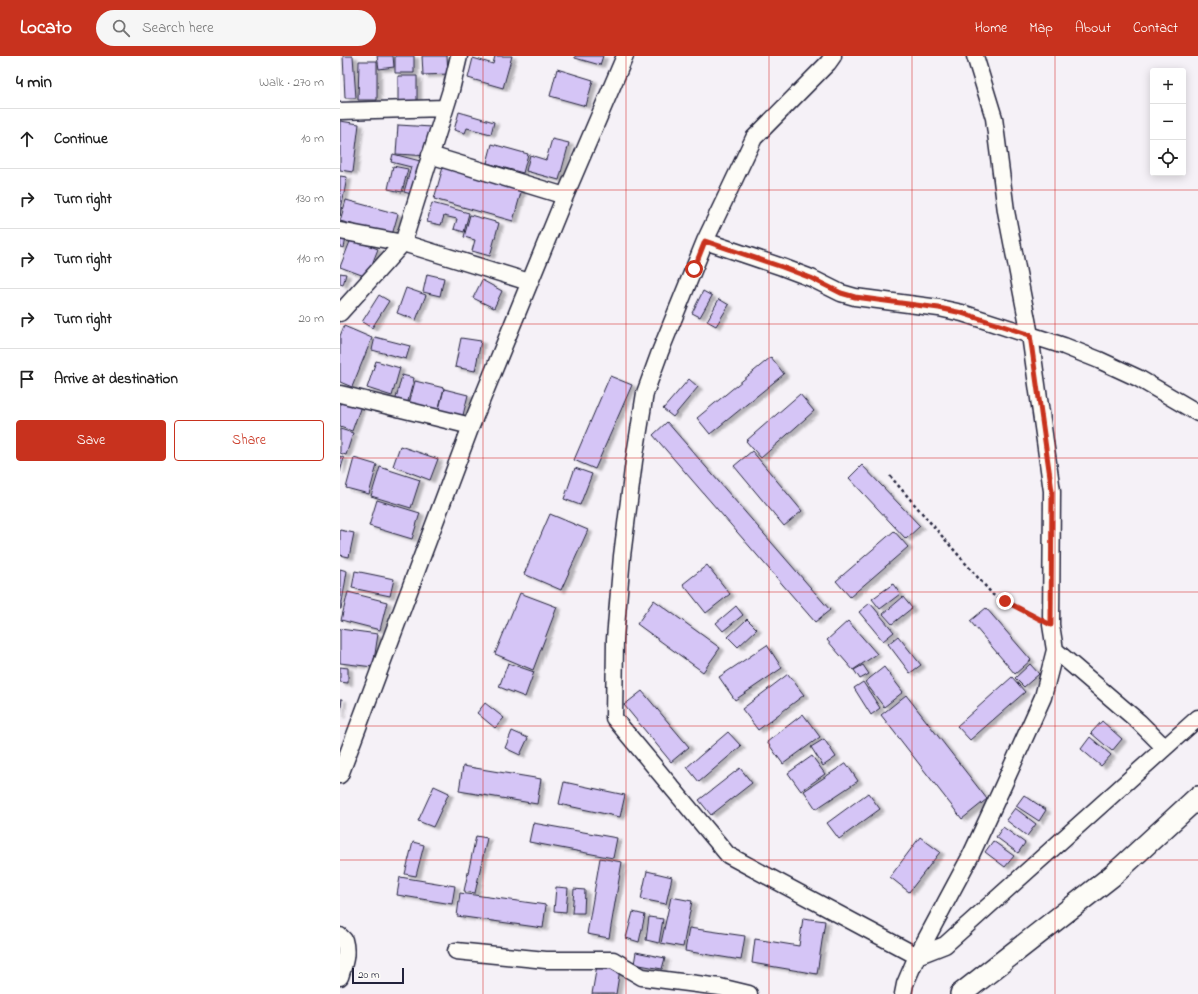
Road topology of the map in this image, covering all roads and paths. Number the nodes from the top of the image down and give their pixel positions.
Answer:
1 (459, 56) edge
2 (624, 56) edge
3 (833, 56) edge
4 (975, 56) edge
5 (445, 108) junction
6 (340, 111) edge
7 (430, 155) junction
8 (565, 196) junction
9 (340, 231) edge
10 (705, 241) junction
11 (403, 243) junction
12 (529, 282) junction
13 (340, 313) edge
14 (1030, 335) junction
15 (340, 394) edge
16 (1198, 413) edge
17 (471, 426) junction
18 (890, 476) dead end
19 (1051, 625) junction
20 (1055, 650) junction
21 (1198, 718) edge
22 (1164, 747) junction
23 (340, 775) edge
24 (1198, 797) edge
25 (340, 936) edge
26 (456, 951) dead end
27 (917, 956) junction
28 (340, 977) edge
29 (749, 994) edge
30 (903, 994) edge
31 (961, 994) edge

1 - 5 street
2 - 8 street
3 - 10 street
4 - 14 street
5 - 6 street
5 - 7 street
7 - 8 street
7 - 11 street
8 - 12 street
9 - 11 street
10 - 14 street
10 - 27 street
11 - 12 street
11 - 13 street
12 - 17 street
14 - 16 street
14 - 19 street
15 - 17 street
17 - 23 street
18 - 19 path
19 - 20 street
20 - 22 street
20 - 27 street
21 - 22 street
22 - 27 street
24 - 31 street
25 - 28 street
26 - 29 street
27 - 30 street

